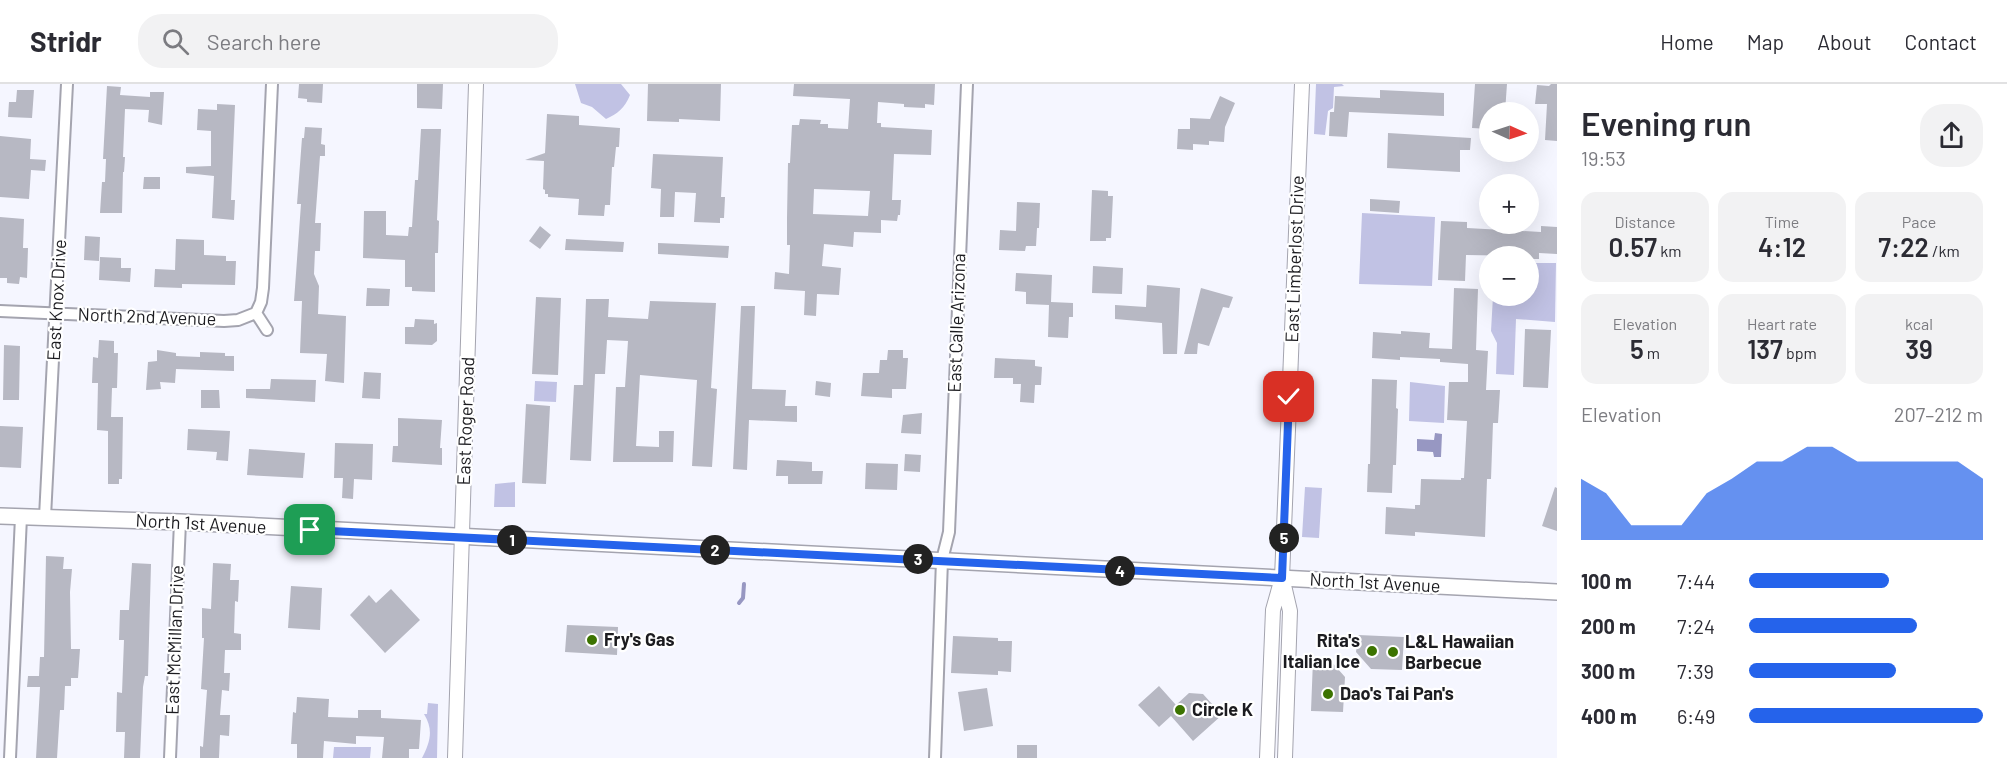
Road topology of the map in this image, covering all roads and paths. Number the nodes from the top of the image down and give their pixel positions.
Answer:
1 (67, 84) edge
2 (272, 84) edge
3 (476, 84) edge
4 (967, 84) edge
5 (1302, 84) edge
6 (0, 311) edge
7 (256, 313) junction
8 (56, 314) junction
9 (267, 330) dead end
10 (0, 516) edge
11 (21, 517) junction
12 (45, 517) junction
13 (180, 522) junction
14 (462, 538) junction
15 (942, 561) junction
16 (1282, 578) junction
17 (1557, 592) edge
18 (10, 758) edge
19 (170, 758) edge
20 (455, 758) edge
21 (935, 758) edge
22 (1267, 758) edge
23 (1285, 758) edge

1 - 8 street, East Knox Drive
2 - 7 street
3 - 14 street, East Roger Road
4 - 15 street, East Calle Arizona
5 - 16 street, East Limberlost Drive
6 - 8 street, North 2nd Avenue
7 - 8 street, North 2nd Avenue
7 - 9 street
8 - 12 street, East Knox Drive
10 - 11 main road, North 1st Avenue
11 - 12 main road, North 1st Avenue
11 - 18 street
12 - 13 main road, North 1st Avenue
13 - 14 main road, North 1st Avenue
13 - 19 street, East McMillan Drive
14 - 15 main road, North 1st Avenue
14 - 20 street, East Roger Road
15 - 16 main road, North 1st Avenue
15 - 21 street
16 - 17 main road, North 1st Avenue
16 - 22 street, East Limberlost Drive
16 - 23 street, East Limberlost Drive

